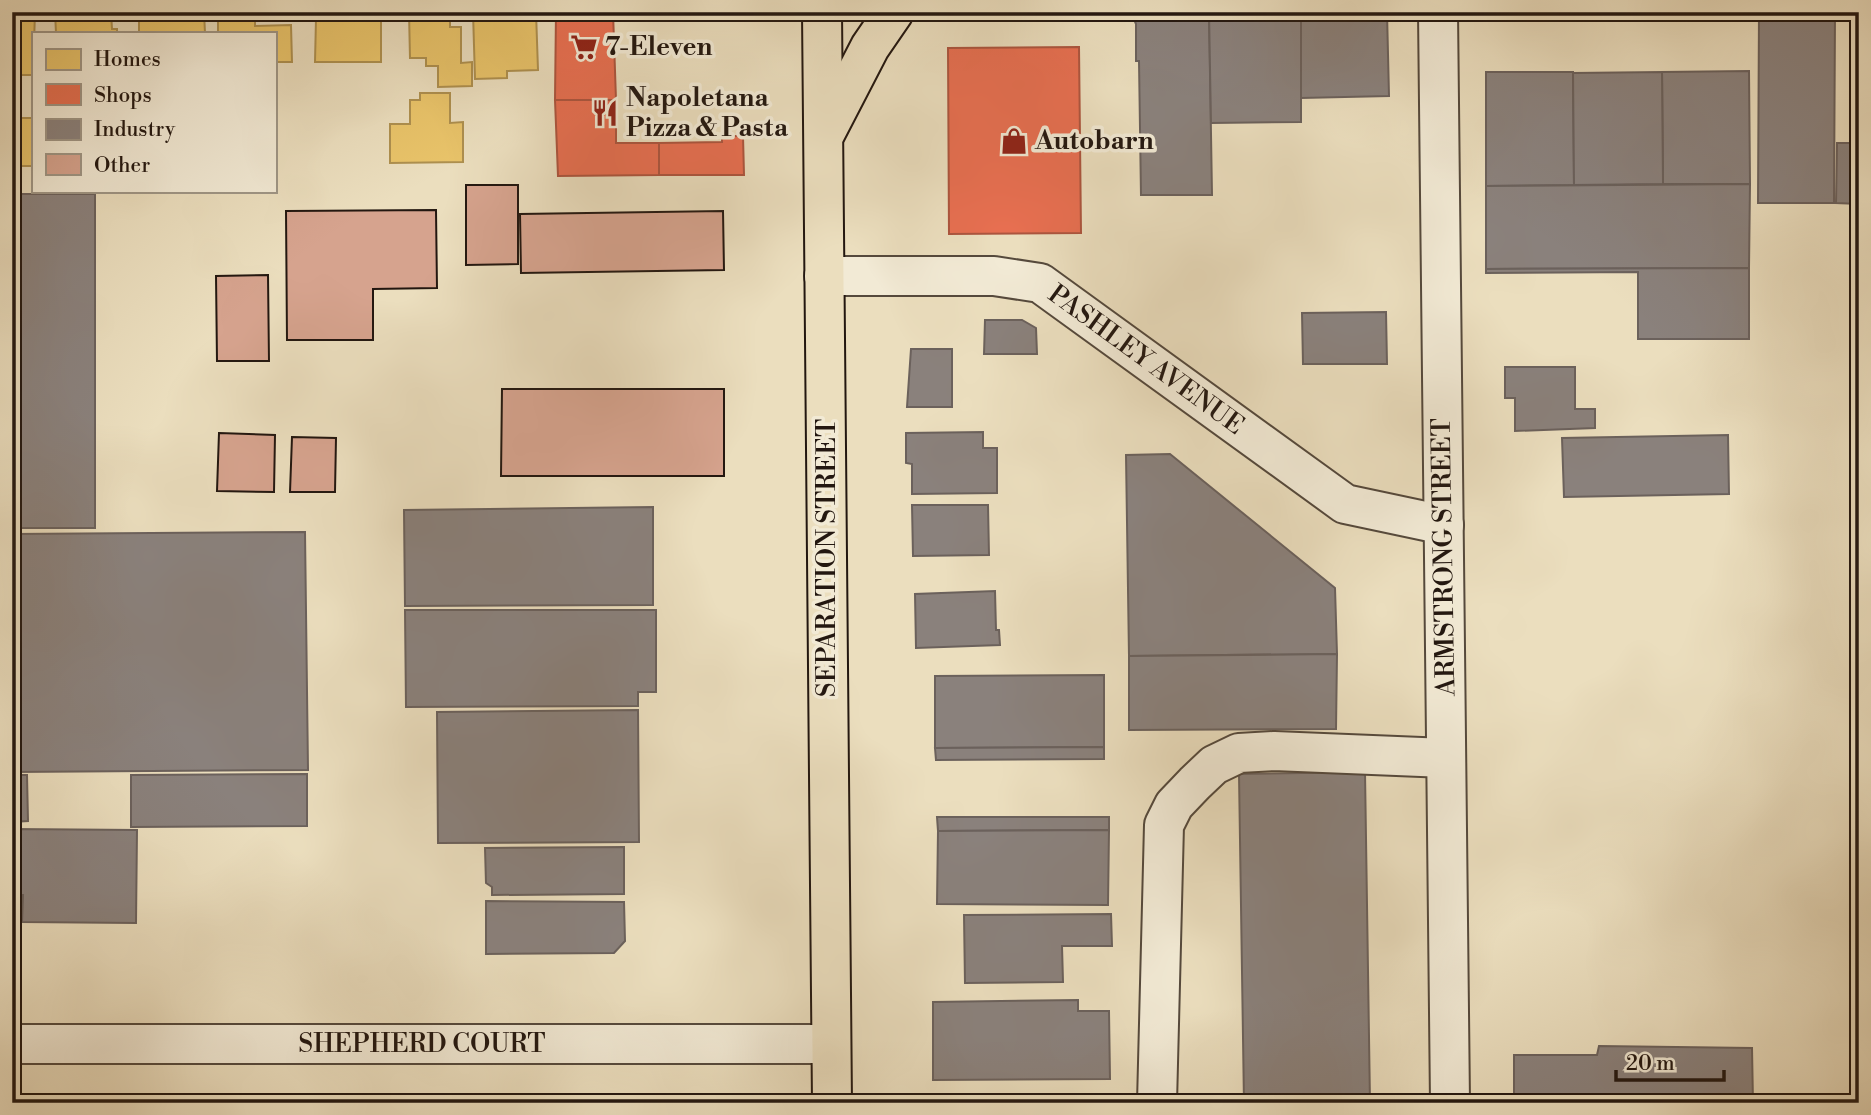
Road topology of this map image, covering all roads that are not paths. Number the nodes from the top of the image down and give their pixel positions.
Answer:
1 (822, 12) edge
2 (894, 12) edge
3 (1438, 12) edge
4 (824, 136) junction
5 (824, 276) junction
6 (1444, 524) junction
7 (1446, 758) junction
8 (12, 1044) edge
9 (831, 1044) junction
10 (832, 1103) edge
11 (1157, 1103) edge
12 (1450, 1103) edge

1 - 4 main road, SEPARATION STREET
2 - 4 main road
3 - 6 street, ARMSTRONG STREET
4 - 5 main road, SEPARATION STREET
5 - 6 street, PASHLEY AVENUE
5 - 9 main road, SEPARATION STREET
6 - 7 street, ARMSTRONG STREET
7 - 11 street
7 - 12 street, ARMSTRONG STREET
8 - 9 street, SHEPHERD COURT
9 - 10 main road, SEPARATION STREET

